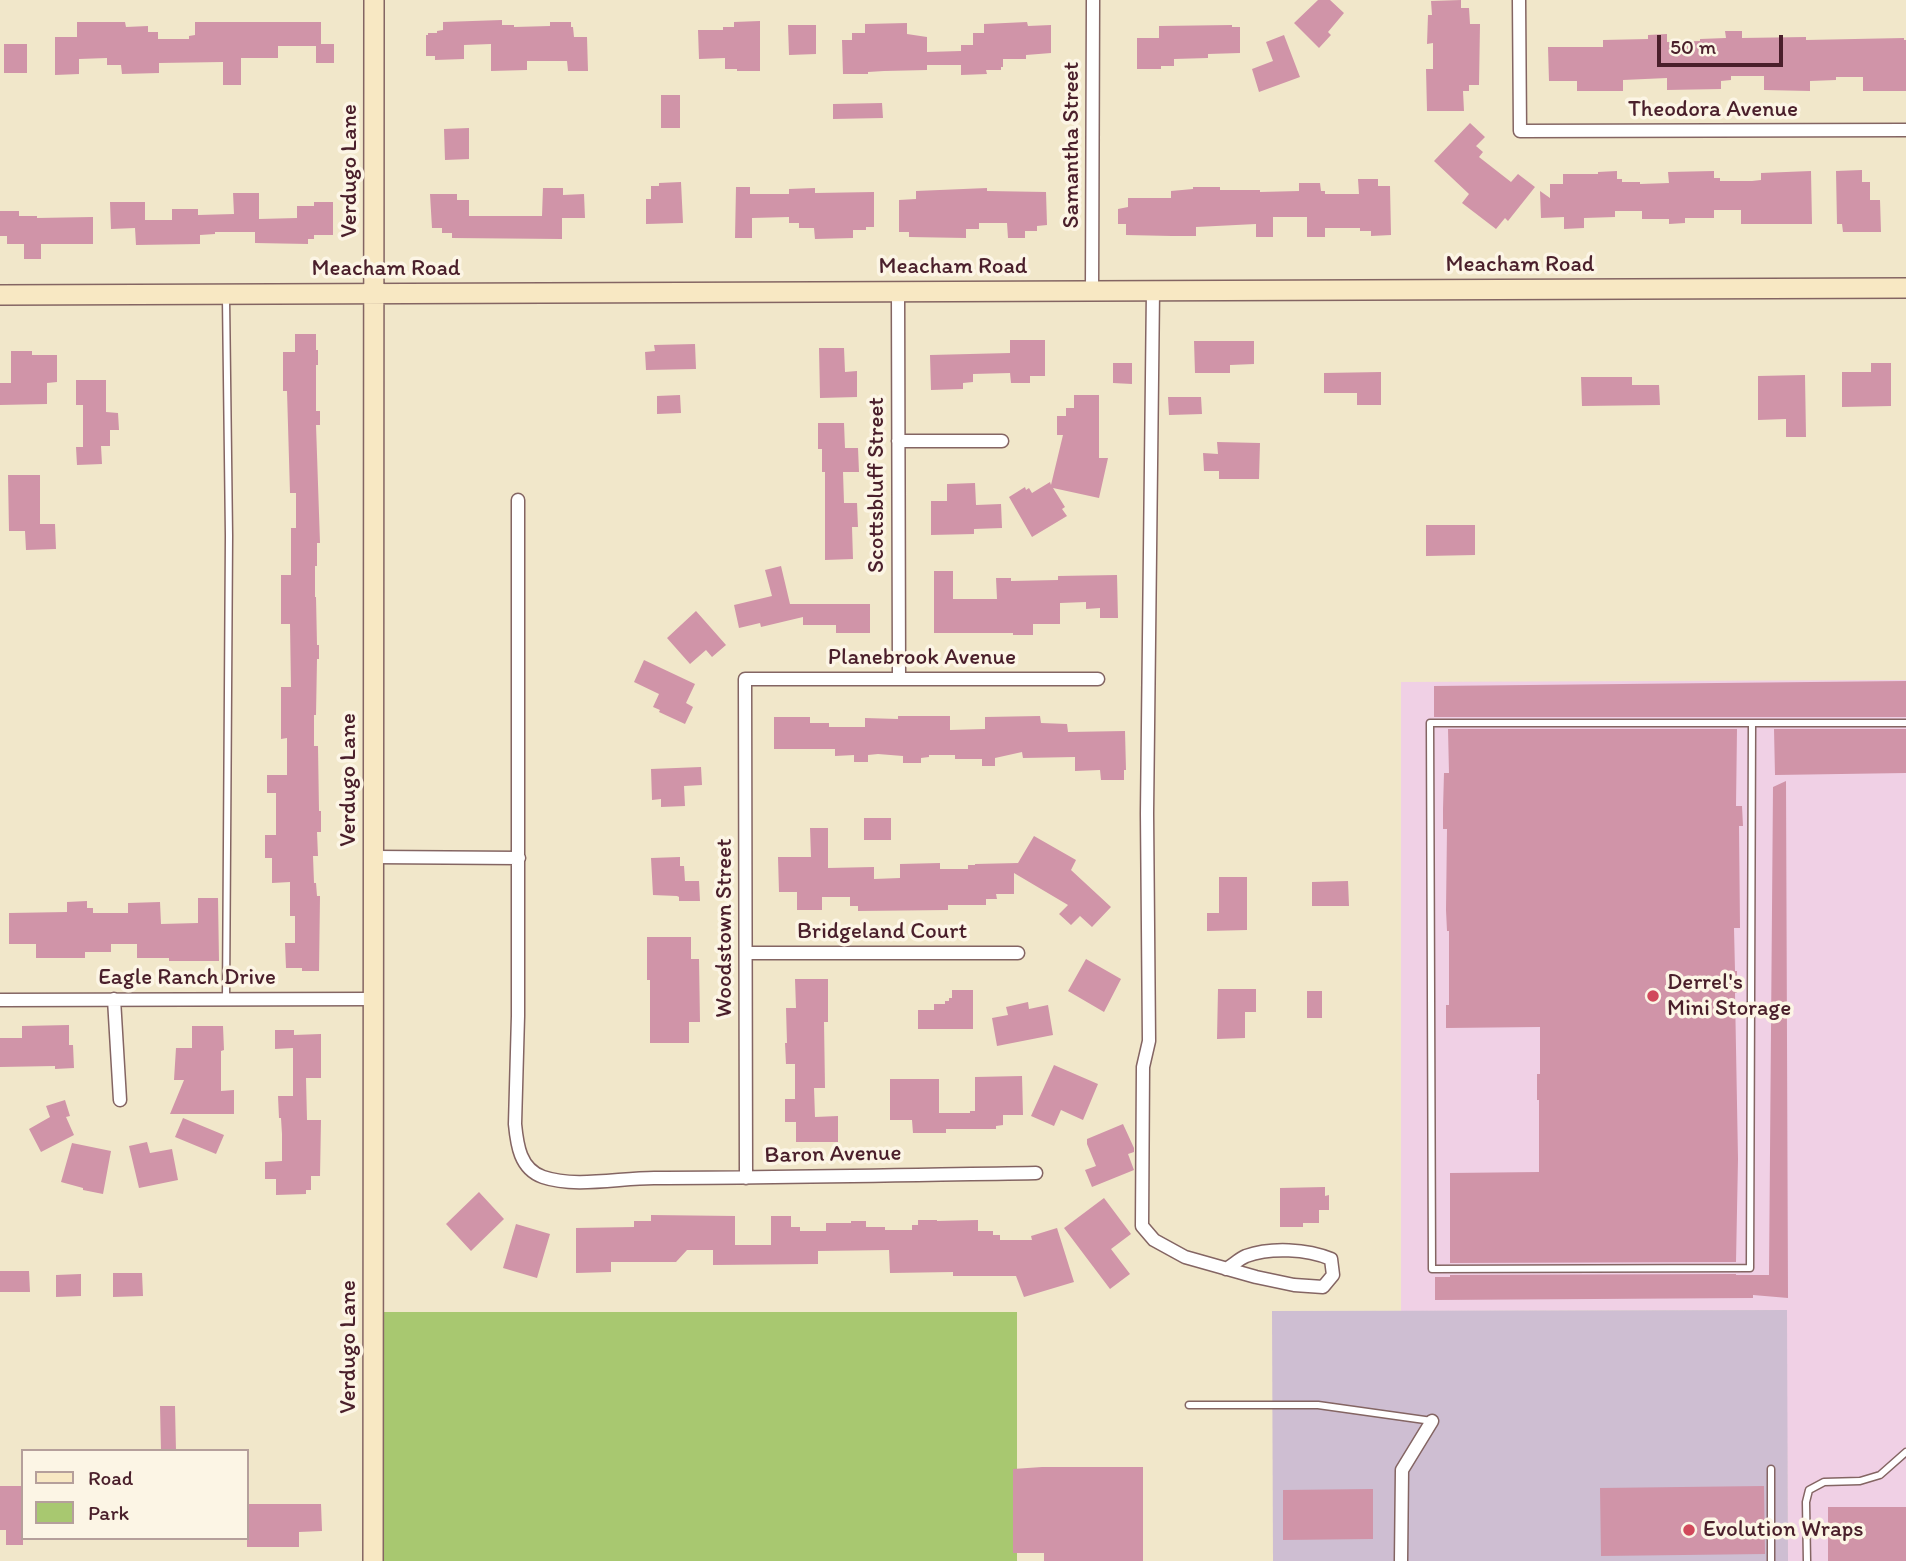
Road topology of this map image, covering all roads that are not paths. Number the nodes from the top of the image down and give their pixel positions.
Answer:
1 (374, 0) edge
2 (1093, 0) edge
3 (1519, 0) edge
4 (1906, 130) edge
5 (1906, 288) edge
6 (1153, 290) junction
7 (1093, 291) junction
8 (898, 292) junction
9 (374, 293) junction
10 (226, 294) junction
11 (0, 295) edge
12 (898, 441) junction
13 (1002, 441) dead end
14 (518, 500) dead end
15 (899, 678) junction
16 (745, 679) joint
17 (1098, 679) dead end
18 (1752, 723) junction
19 (1906, 723) edge
20 (374, 857) junction
21 (519, 858) junction
22 (746, 953) junction
23 (1018, 953) dead end
24 (114, 999) junction
25 (226, 999) junction
26 (373, 999) junction
27 (0, 1000) edge
28 (120, 1100) dead end
29 (1036, 1173) dead end
30 (746, 1178) junction
31 (1226, 1269) junction
32 (1189, 1405) dead end
33 (1432, 1420) joint
34 (1906, 1452) edge
35 (1771, 1468) dead end
36 (373, 1561) edge
37 (1401, 1561) edge
38 (1770, 1561) edge
39 (1807, 1561) edge

1 - 9 street, Verdugo Lane
2 - 7 street, Samantha Street
3 - 4 street, Theodora Avenue
5 - 6 street, Meacham Road
6 - 7 street, Meacham Road
6 - 31 street
7 - 8 street, Meacham Road
8 - 9 street, Meacham Road
8 - 12 street, Scottsbluff Street
9 - 10 street, Meacham Road
9 - 20 street, Verdugo Lane
10 - 11 street, Meacham Road
10 - 25 lane
12 - 13 street
12 - 15 street, Scottsbluff Street
14 - 21 street, Baron Avenue
15 - 16 street, Planebrook Avenue
15 - 17 street, Planebrook Avenue
16 - 22 street, Woodstown Street
18 - 18 lane
18 - 19 lane
20 - 21 street
20 - 26 street, Verdugo Lane
21 - 30 street, Baron Avenue
22 - 23 street, Bridgeland Court
22 - 30 street, Woodstown Street
24 - 25 street, Eagle Ranch Drive
24 - 27 street, Eagle Ranch Drive
24 - 28 street
25 - 26 street, Eagle Ranch Drive
26 - 36 street, Verdugo Lane
29 - 30 street, Baron Avenue
31 - 31 street
32 - 33 lane
33 - 37 street
34 - 39 lane
35 - 38 lane

